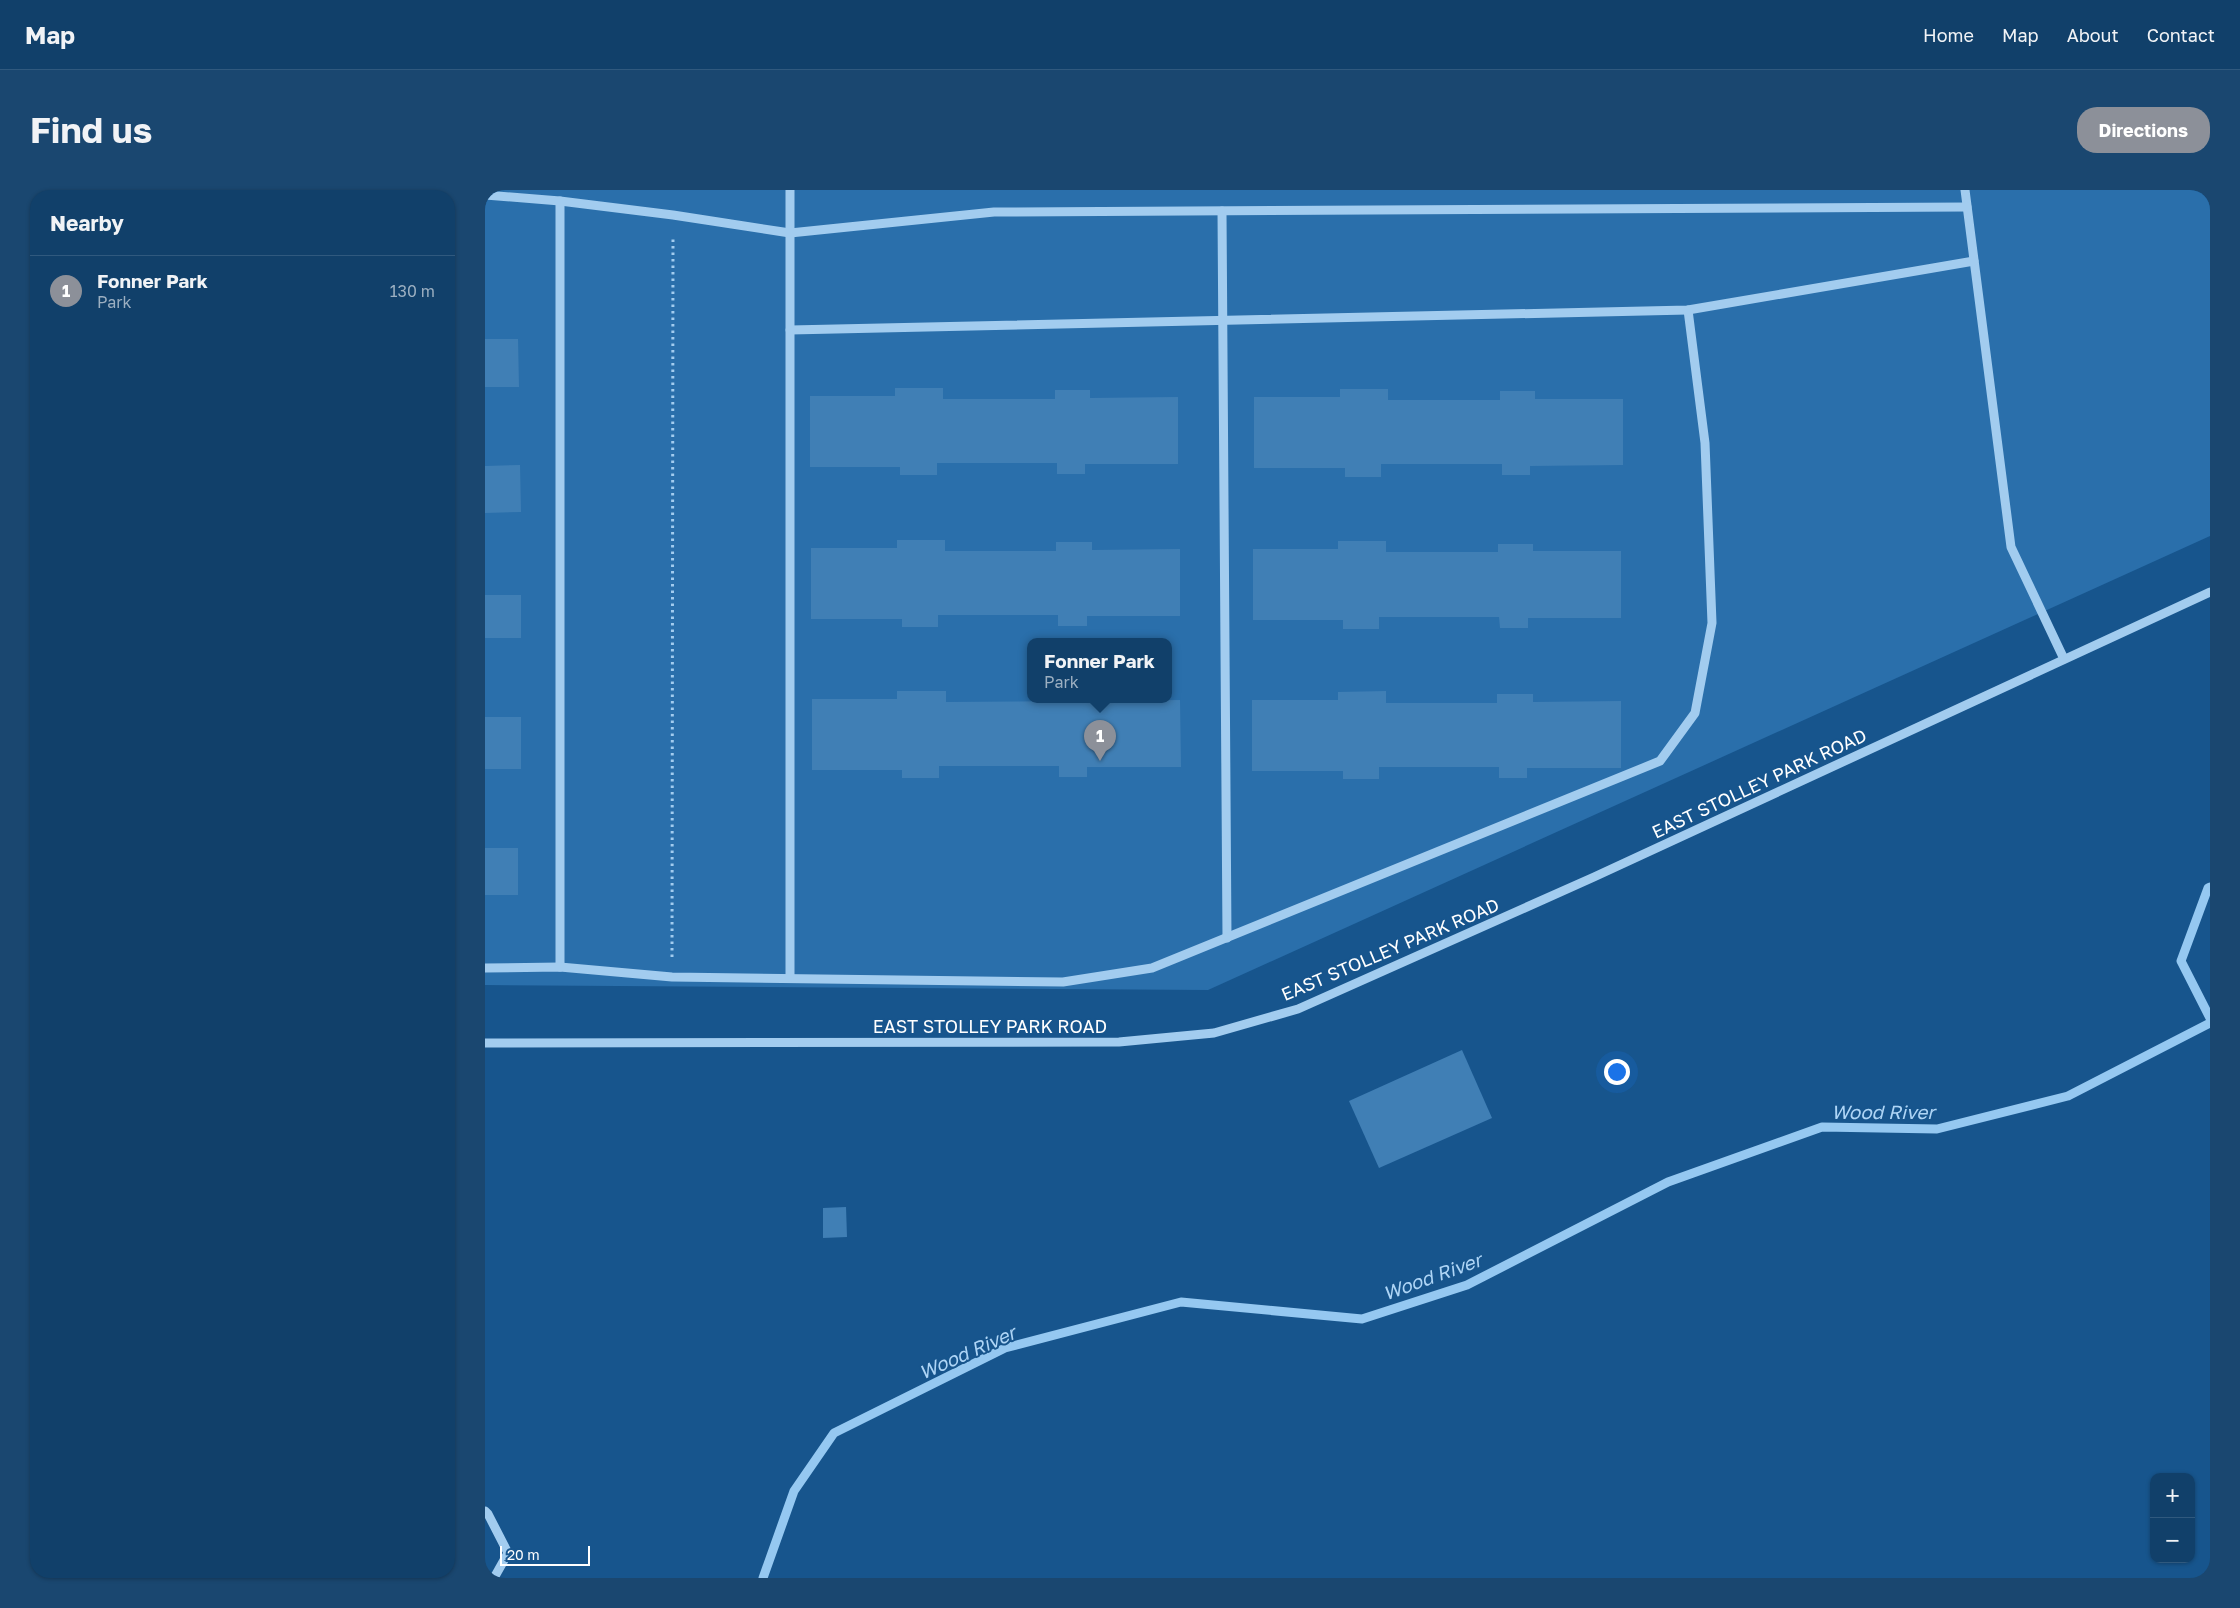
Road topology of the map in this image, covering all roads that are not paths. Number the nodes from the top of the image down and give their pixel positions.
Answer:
1 (790, 190) edge
2 (1965, 190) edge
3 (485, 195) edge
4 (560, 201) junction
5 (1967, 207) junction
6 (1222, 211) junction
7 (790, 234) junction
8 (1974, 261) junction
9 (1688, 310) junction
10 (1224, 321) junction
11 (790, 330) junction
12 (2210, 592) edge
13 (2063, 660) junction
14 (1227, 938) junction
15 (560, 967) junction
16 (485, 968) edge
17 (790, 977) junction
18 (485, 1043) edge
19 (485, 1511) edge
20 (494, 1578) edge

1 - 7 street
2 - 5 street
3 - 4 street
4 - 7 street
4 - 15 street
5 - 6 street
5 - 8 street
6 - 7 street
6 - 10 street
7 - 11 street
8 - 9 street
8 - 13 street
9 - 10 street
9 - 14 street
10 - 11 street
10 - 14 street
11 - 17 street
12 - 13 street, EAST STOLLEY PARK ROAD
13 - 18 street, EAST STOLLEY PARK ROAD
14 - 17 street
15 - 16 street
15 - 17 street
19 - 20 street

